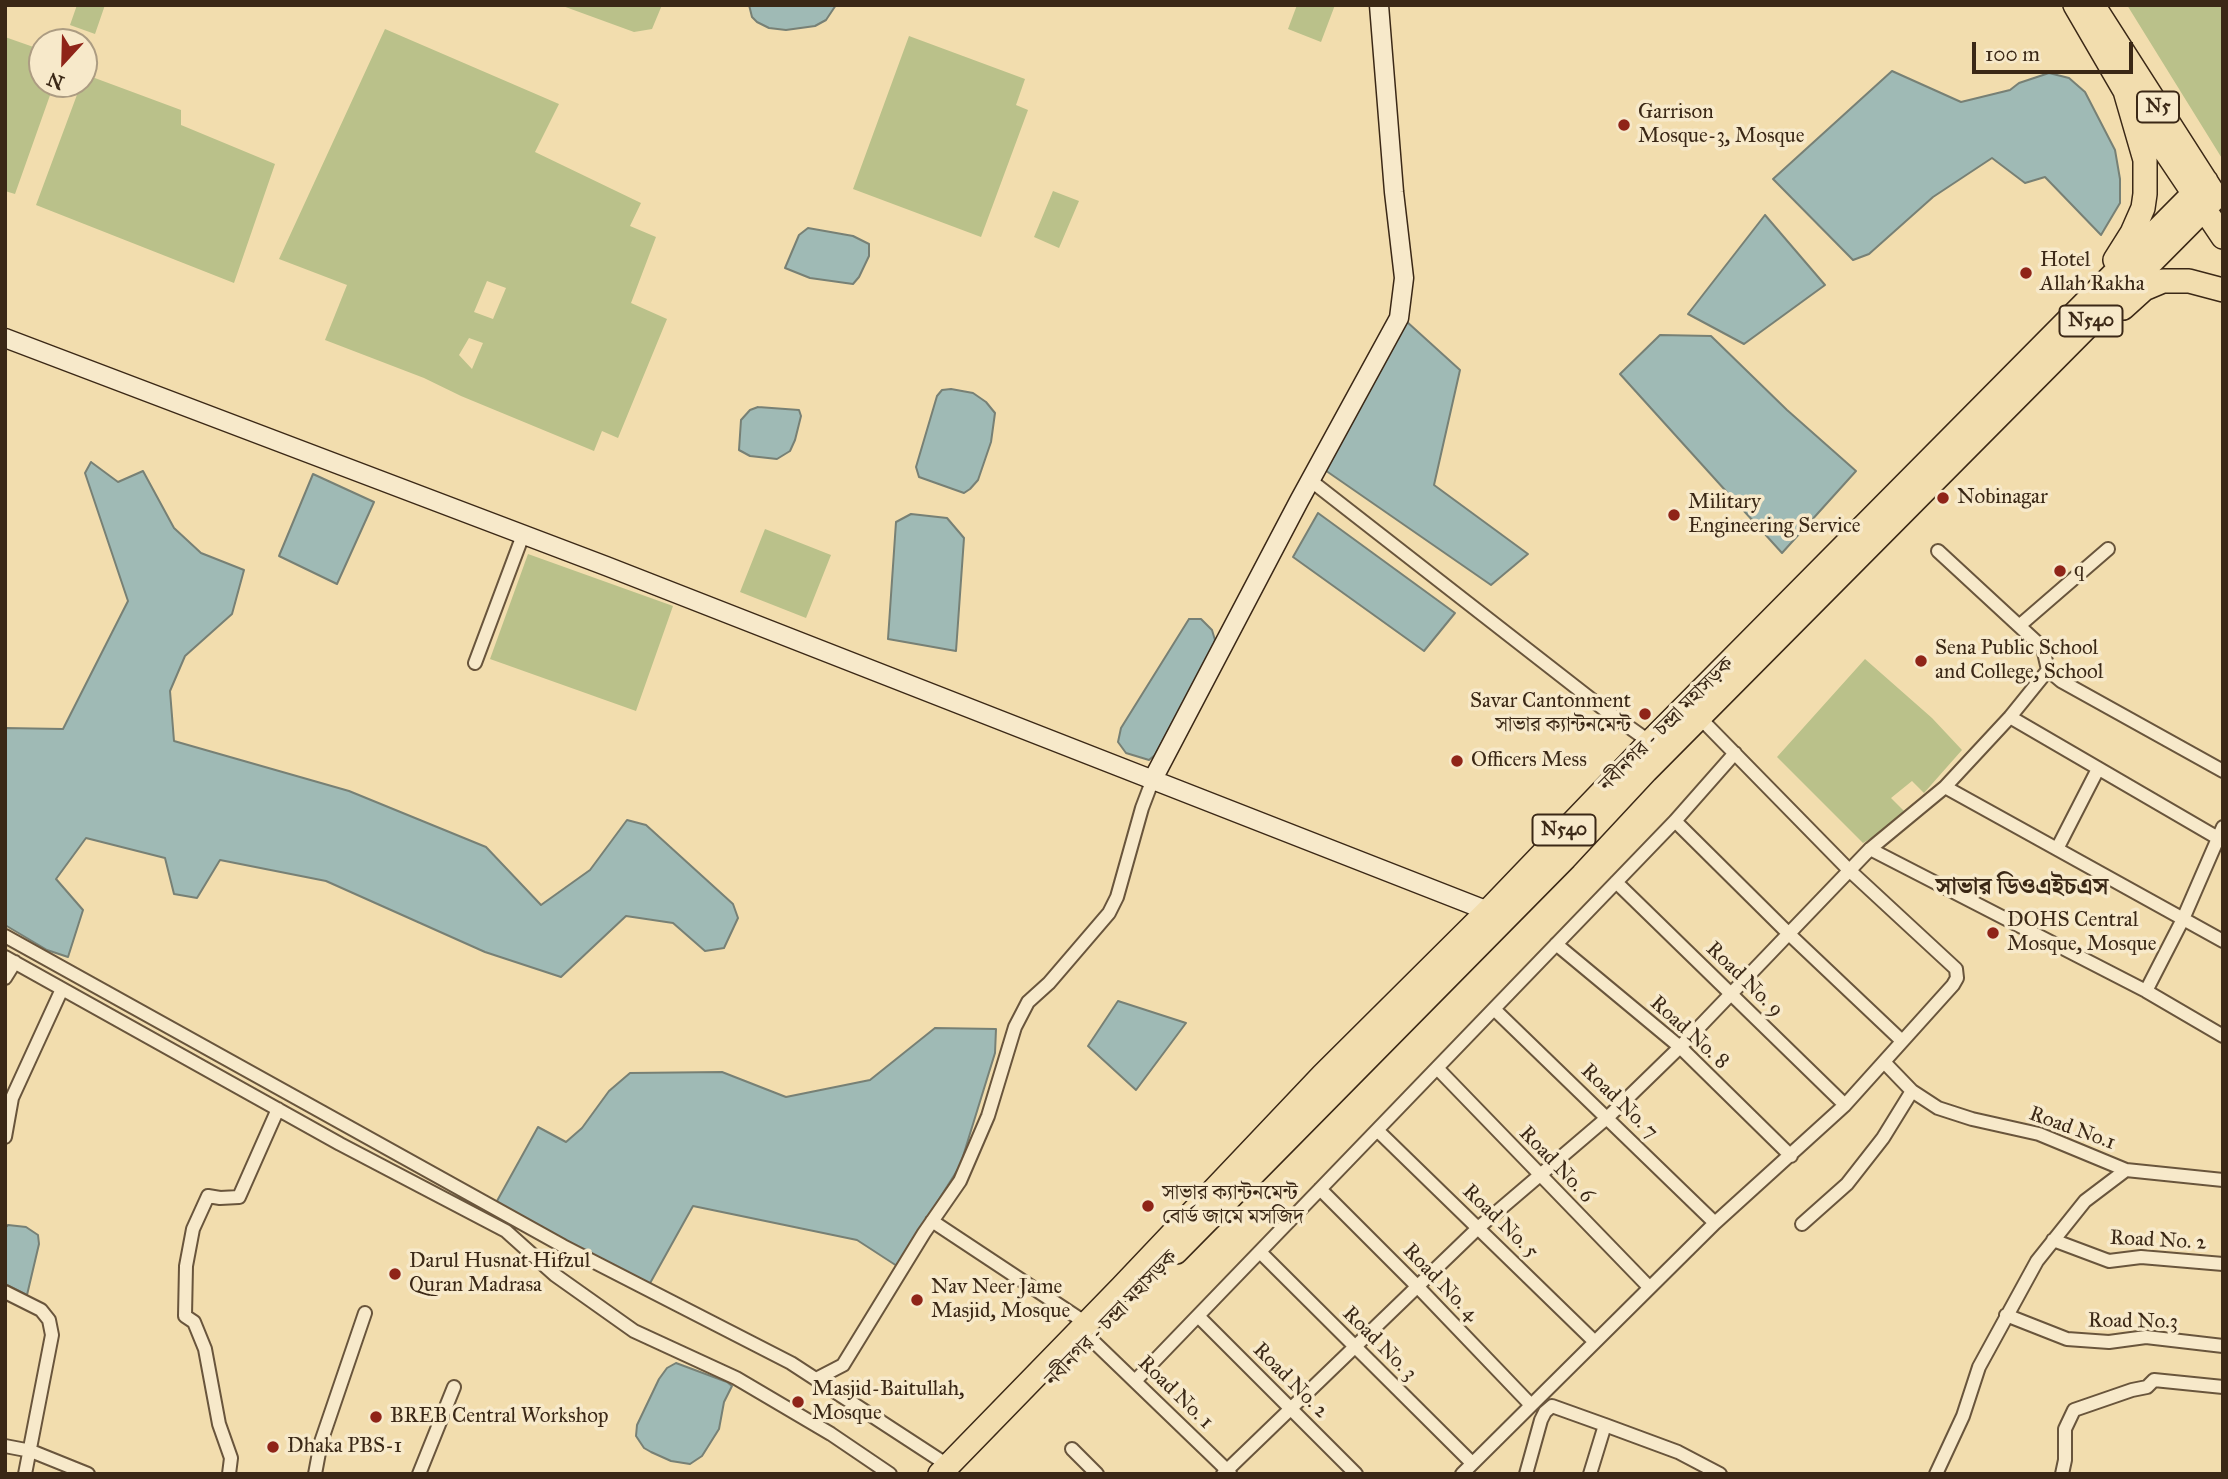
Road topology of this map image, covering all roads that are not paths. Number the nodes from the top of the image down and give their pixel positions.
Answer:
1 (1378, 5) edge
2 (2063, 5) edge
3 (2109, 5) edge
4 (2085, 12) edge
5 (2125, 91) junction
6 (2205, 199) edge
7 (2223, 237) edge
8 (2223, 290) edge
9 (5, 338) edge
10 (1971, 429) junction
11 (1310, 480) junction
12 (523, 535) junction
13 (2108, 549) dead end
14 (1938, 551) dead end
15 (2019, 626) junction
16 (475, 663) dead end
17 (2048, 670) junction
18 (1699, 717) junction
19 (2010, 717) junction
20 (1650, 742) junction
21 (1735, 753) junction
22 (2098, 769) junction
23 (2223, 771) edge
24 (1153, 779) junction
25 (1945, 787) junction
26 (1675, 821) junction
27 (2221, 835) edge
28 (1870, 849) junction
29 (2057, 849) junction
30 (1849, 870) junction
31 (1616, 882) junction
32 (1488, 911) junction
33 (2183, 919) junction
34 (1789, 934) junction
35 (5, 936) edge
36 (2223, 941) edge
37 (1556, 944) junction
38 (10, 960) edge
39 (5, 978) edge
40 (62, 989) junction
41 (2146, 991) junction
42 (1731, 995) junction
43 (1494, 1009) junction
44 (2223, 1036) edge
45 (1902, 1041) junction
46 (1680, 1047) junction
47 (1884, 1062) junction
48 (1437, 1068) junction
49 (1912, 1091) junction
50 (1845, 1105) junction
51 (278, 1109) junction
52 (1608, 1117) junction
53 (1377, 1130) junction
54 (5, 1137) edge
55 (1791, 1156) junction
56 (2126, 1170) junction
57 (1539, 1175) junction
58 (2223, 1180) edge
59 (1320, 1189) junction
60 (932, 1221) junction
61 (1715, 1223) junction
62 (1802, 1224) dead end
63 (1478, 1228) junction
64 (2053, 1240) junction
65 (1260, 1252) junction
66 (2223, 1264) edge
67 (1417, 1286) junction
68 (1650, 1287) junction
69 (5, 1292) edge
70 (365, 1312) dead end
71 (2006, 1315) junction
72 (1198, 1316) junction
73 (1089, 1331) junction
74 (1595, 1342) junction
75 (1354, 1346) junction
76 (2223, 1346) edge
77 (816, 1379) junction
78 (1135, 1381) junction
79 (454, 1387) dead end
80 (2223, 1387) edge
81 (1531, 1405) junction
82 (1290, 1408) junction
83 (1605, 1425) junction
84 (5, 1446) edge
85 (1072, 1449) dead end
86 (31, 1451) junction
87 (1472, 1464) junction
88 (950, 1471) edge
89 (1227, 1472) edge
90 (25, 1474) edge
91 (88, 1474) edge
92 (229, 1474) edge
93 (315, 1474) edge
94 (419, 1474) edge
95 (890, 1474) edge
96 (1097, 1474) edge
97 (1356, 1474) edge
98 (1462, 1474) edge
99 (1526, 1474) edge
100 (1590, 1474) edge
101 (1720, 1474) edge
102 (1936, 1474) edge
103 (2062, 1474) edge

1 - 11 street
2 - 4 highway
3 - 6 highway
4 - 5 highway, N5
4 - 6 highway, N5
5 - 6 highway, N5
5 - 10 highway
6 - 7 highway, N5
6 - 10 highway, নবীনগর - চন্দ্রা মহাসড়ক / N540
8 - 10 highway
9 - 12 street
10 - 18 highway, নবীনগর - চন্দ্রা মহাসড়ক / N540
10 - 20 highway, নবীনগর - চন্দ্রা মহাসড়ক / N540
11 - 20 street
11 - 24 street
12 - 16 street
12 - 24 street
13 - 15 street
14 - 15 street
15 - 17 street
17 - 19 street
17 - 23 street
18 - 21 street
18 - 73 highway, নবীনগর - চন্দ্রা মহাসড়ক / N540
19 - 22 street
19 - 25 street
20 - 32 highway, নবীনগর - চন্দ্রা মহাসড়ক / N540
21 - 26 street
21 - 30 street
22 - 27 street
22 - 29 street
24 - 32 street
24 - 60 street
25 - 28 street
25 - 29 street
26 - 31 street
26 - 34 street
27 - 33 street
28 - 30 street
28 - 41 street
29 - 33 street
30 - 34 street
30 - 45 street
31 - 37 street
31 - 42 street, Road No. 9
32 - 73 highway, নবীনগর - চন্দ্রা মহাসড়ক / N540
33 - 36 street
33 - 41 street
34 - 42 street
34 - 45 street
35 - 77 street
37 - 43 street
37 - 46 street, Road No. 8
38 - 39 street
38 - 40 street
40 - 51 street
40 - 54 street
41 - 44 street
42 - 46 street
42 - 50 street, Road No. 9
43 - 48 street
43 - 52 street, Road No. 7
45 - 47 street
46 - 52 street
46 - 55 street, Road No. 8
47 - 49 street, Road No.1
47 - 50 street
48 - 53 street
48 - 57 street, Road No. 6
49 - 56 street, Road No.1
49 - 62 street
50 - 55 street
51 - 92 street
51 - 95 street
52 - 57 street
52 - 61 street, Road No. 7
53 - 59 street
53 - 63 street, Road No. 5
55 - 61 street
56 - 58 street, Road No.1
56 - 64 street
57 - 63 street
57 - 68 street, Road No. 6
59 - 65 street
59 - 67 street, Road No. 4
60 - 73 street, Road No. 1
60 - 77 street
61 - 68 street
63 - 67 street
63 - 74 street, Road No. 5
64 - 66 street, Road No. 2
64 - 71 street
65 - 72 street
65 - 75 street, Road No. 3
67 - 75 street
67 - 81 street, Road No. 4
68 - 74 street
69 - 86 street
70 - 93 street
71 - 76 street, Road No.3
71 - 102 street
72 - 78 street
72 - 82 street, Road No. 2
73 - 78 street, Road No. 1
73 - 88 highway, নবীনগর - চন্দ্রা মহাসড়ক / N540
74 - 81 street
75 - 82 street
75 - 87 street, Road No. 3
77 - 88 street
78 - 89 street, Road No. 1
79 - 94 street
80 - 103 street
81 - 87 street
82 - 89 street
82 - 97 street, Road No. 2
83 - 99 street
83 - 100 street
83 - 101 street
84 - 86 street
85 - 96 street
86 - 90 street
86 - 91 street
87 - 98 street

